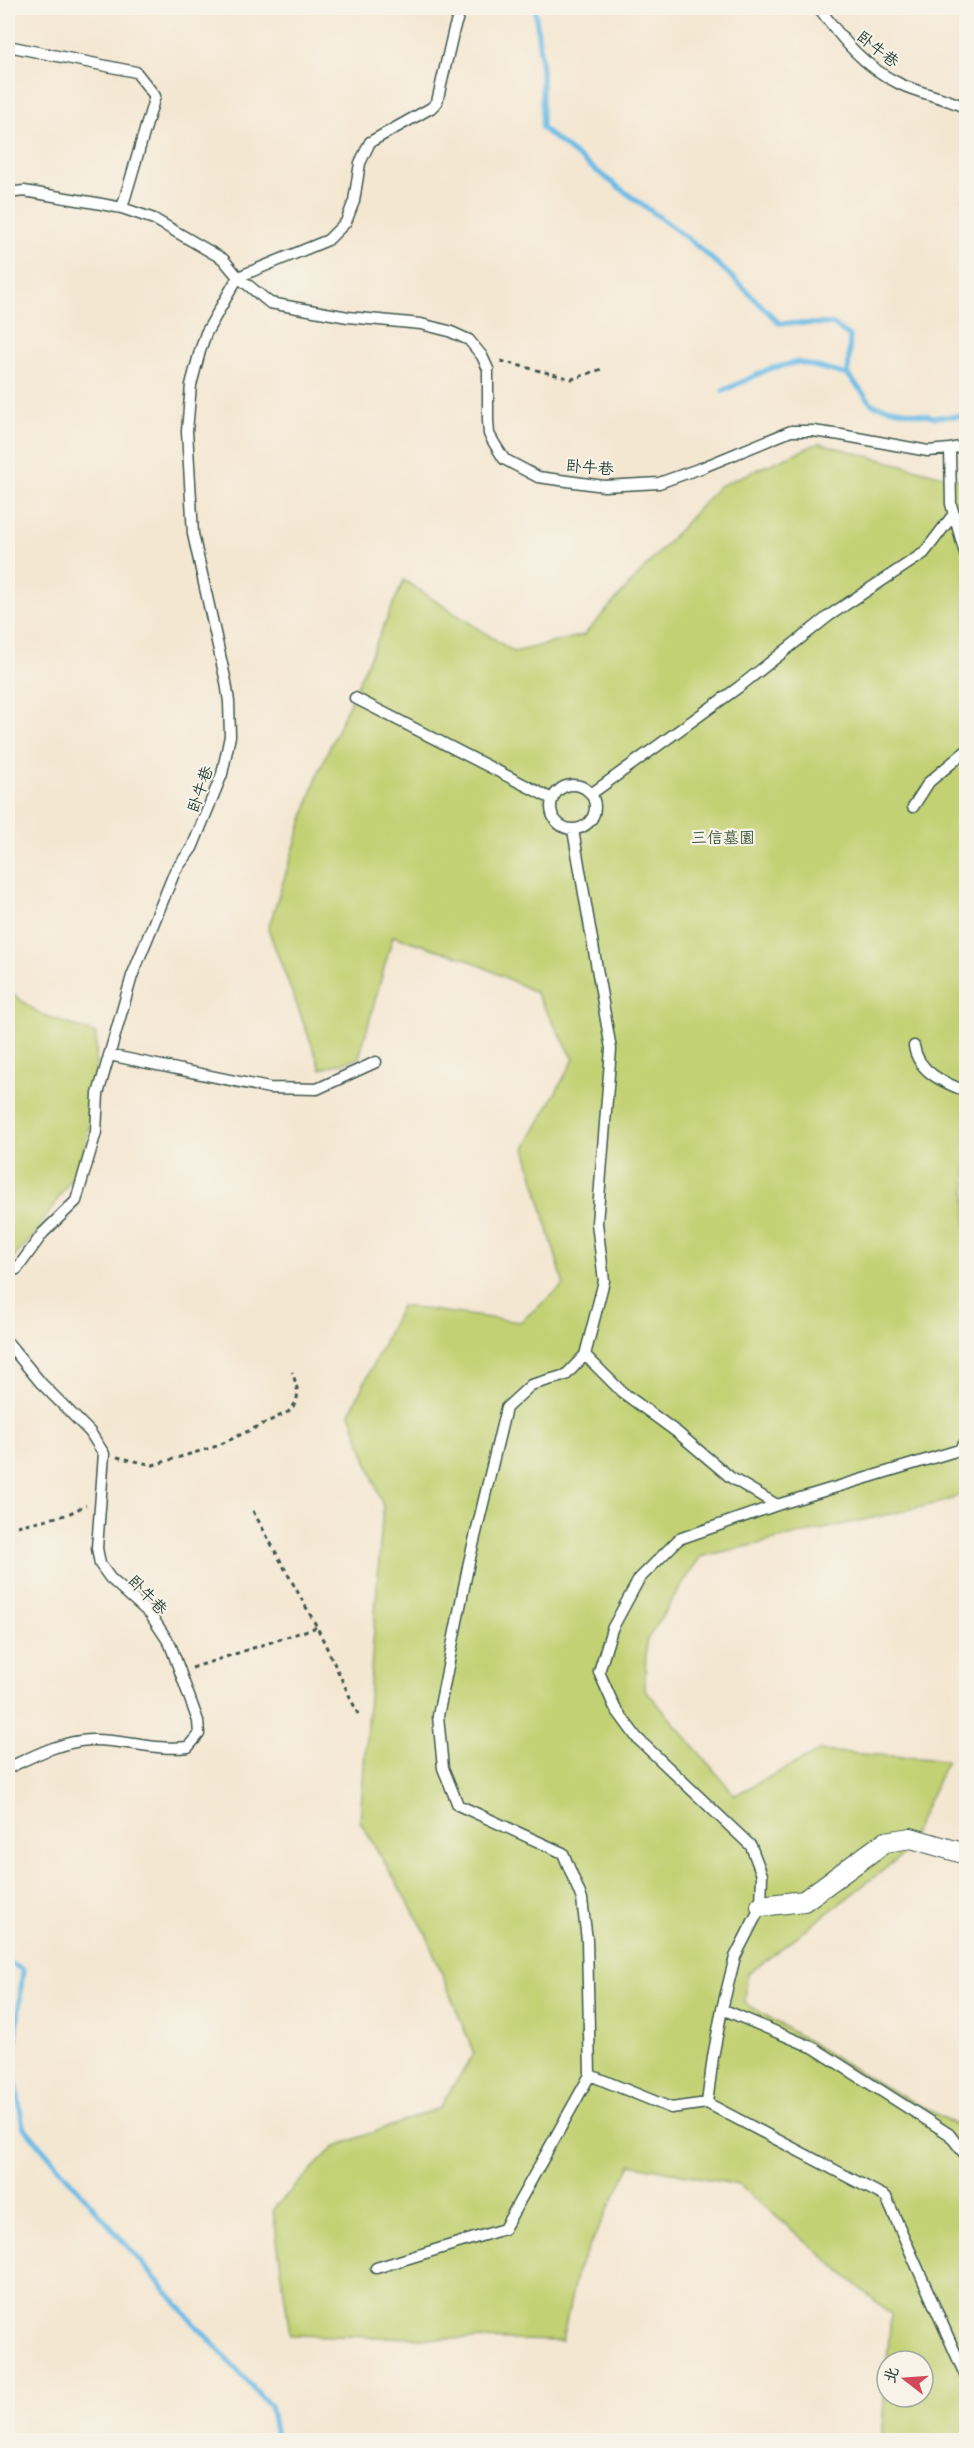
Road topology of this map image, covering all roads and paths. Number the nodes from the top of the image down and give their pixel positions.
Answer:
1 (461, 8) edge
2 (819, 8) edge
3 (8, 46) edge
4 (966, 108) edge
5 (8, 193) edge
6 (966, 200) edge
7 (959, 203) dead end
8 (122, 208) junction
9 (238, 277) junction
10 (482, 356) junction
11 (602, 369) dead end
12 (966, 445) edge
13 (950, 449) junction
14 (953, 515) junction
15 (966, 557) edge
16 (355, 698) dead end
17 (966, 751) edge
18 (591, 794) junction
19 (552, 799) junction
20 (913, 807) dead end
21 (573, 830) junction
22 (914, 1046) dead end
23 (109, 1055) junction
24 (375, 1062) dead end
25 (966, 1091) edge
26 (8, 1272) edge
27 (8, 1343) edge
28 (585, 1355) junction
29 (292, 1372) dead end
30 (966, 1441) edge
31 (104, 1454) junction
32 (101, 1497) junction
33 (777, 1505) junction
34 (254, 1511) dead end
35 (17, 1526) dead end
36 (317, 1627) junction
37 (179, 1672) junction
38 (358, 1714) dead end
39 (8, 1768) edge
40 (966, 1854) edge
41 (761, 1906) junction
42 (723, 2008) junction
43 (590, 2075) junction
44 (707, 2103) junction
45 (966, 2156) edge
46 (376, 2268) dead end
47 (966, 2377) edge

1 - 9 lane
2 - 4 lane, 卧牛巷
3 - 8 lane
5 - 8 lane
6 - 7 path
8 - 9 lane
9 - 10 lane
9 - 23 lane, 卧牛巷
10 - 11 path
10 - 13 lane, 卧牛巷
12 - 13 lane, 卧牛巷
13 - 14 lane
14 - 15 lane
14 - 18 lane
16 - 19 lane
17 - 20 lane
18 - 19 lane
18 - 21 lane
19 - 21 lane
21 - 28 lane
22 - 25 lane
23 - 24 lane
23 - 26 lane, 卧牛巷
27 - 31 lane
28 - 33 lane
28 - 43 lane
29 - 31 path
30 - 33 lane
31 - 32 lane, 卧牛巷
32 - 35 path
32 - 37 lane, 卧牛巷
33 - 41 lane
34 - 36 path
36 - 37 path
36 - 38 path
37 - 39 lane, 卧牛巷
40 - 41 street
41 - 42 lane
42 - 44 lane
42 - 45 lane
43 - 44 lane
43 - 46 lane
44 - 47 lane

